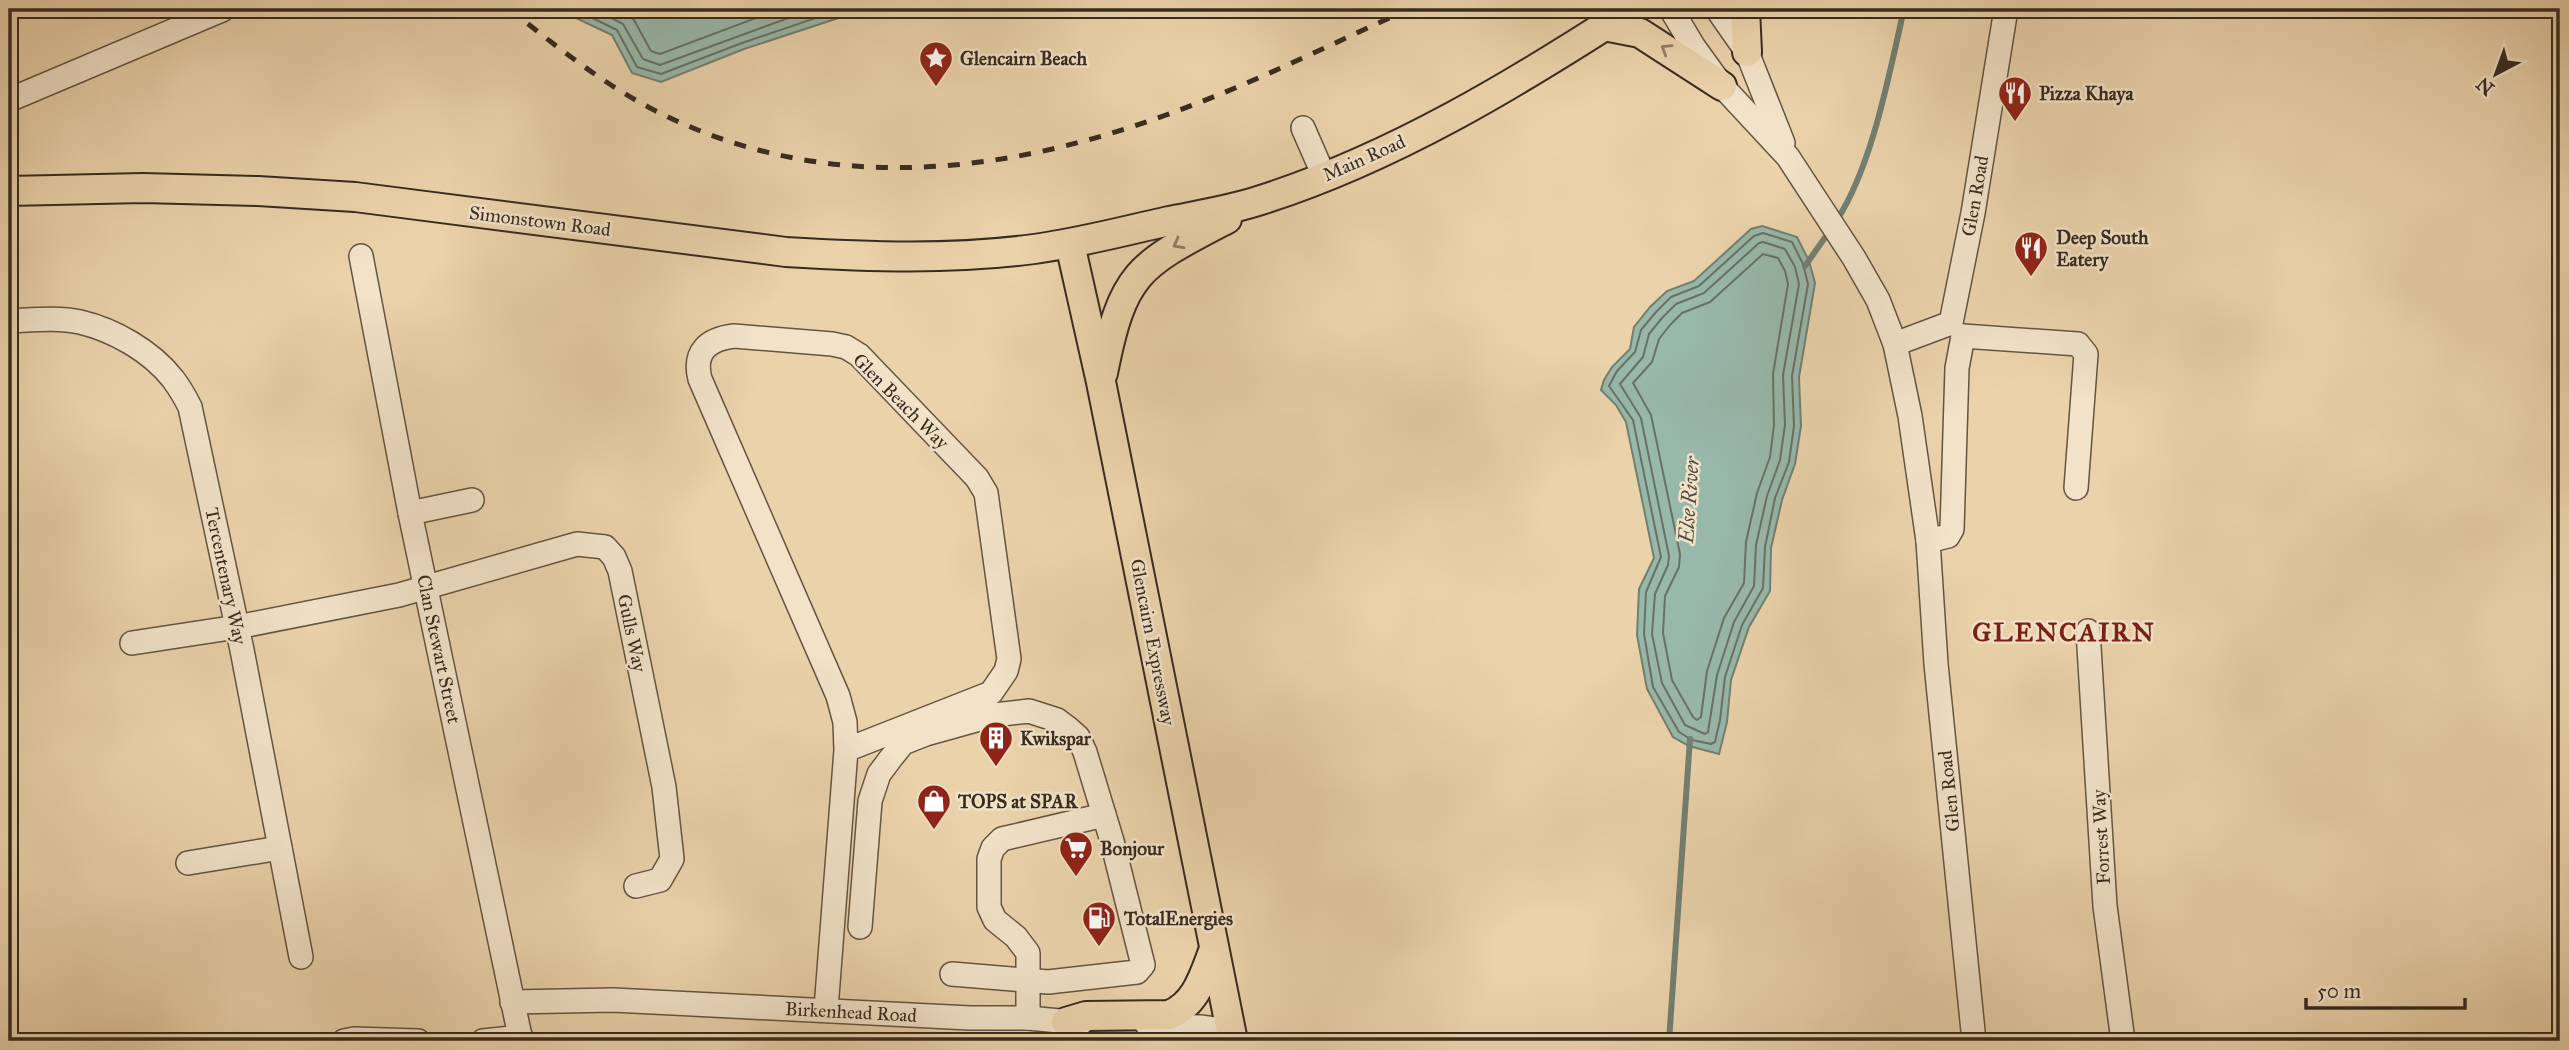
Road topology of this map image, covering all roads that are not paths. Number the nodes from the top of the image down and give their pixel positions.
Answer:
1 (1631, 9) edge
2 (1671, 9) edge
3 (1717, 9) edge
4 (1745, 9) edge
5 (2006, 9) edge
6 (222, 10) edge
7 (1604, 26) junction
8 (1747, 52) junction
9 (1721, 86) junction
10 (9, 100) edge
11 (1303, 128) dead end
12 (1788, 157) junction
13 (1324, 176) junction
14 (9, 191) edge
15 (1260, 201) junction
16 (1070, 244) junction
17 (361, 256) dead end
18 (9, 321) edge
19 (1957, 330) junction
20 (1895, 344) junction
21 (1101, 382) junction
22 (2076, 488) dead end
23 (472, 500) dead end
24 (410, 513) junction
25 (1928, 541) junction
26 (426, 587) junction
27 (237, 627) junction
28 (2088, 631) dead end
29 (132, 643) dead end
30 (995, 687) junction
31 (1018, 711) junction
32 (846, 750) junction
33 (1104, 815) junction
34 (280, 848) junction
35 (188, 863) dead end
36 (636, 886) dead end
37 (860, 927) dead end
38 (1214, 949) junction
39 (301, 957) dead end
40 (952, 974) dead end
41 (1028, 981) junction
42 (512, 1002) junction
43 (826, 1009) junction
44 (1028, 1018) junction
45 (1066, 1023) junction
46 (1232, 1036) edge
47 (521, 1039) edge
48 (344, 1041) edge
49 (418, 1041) edge
50 (483, 1041) edge
51 (1974, 1041) edge
52 (2123, 1041) edge

1 - 7 main road, Main Road
2 - 9 street, Glen Road
3 - 8 street, Glen Road
4 - 8 main road
5 - 19 street, Glen Road
6 - 10 street
9 -> 7 main road
7 - 13 main road, Main Road
8 - 12 street, Glen Road
9 - 12 street, Glen Road
11 - 13 street
12 - 20 street, Glen Road
13 - 15 main road, Main Road
14 - 16 main road, Simonstown Road
15 - 16 main road, Main Road
15 -> 21 main road
16 - 21 main road, Glencairn Expressway
17 - 24 street, Clan Stewart Street
18 - 27 street, Tercentenary Way
19 - 20 street
19 - 22 street
19 - 25 street, Glen Road
20 - 25 street, Glen Road
21 - 38 main road, Glencairn Expressway
23 - 24 street
24 - 26 street, Clan Stewart Street
25 - 51 street, Glen Road
26 - 27 street, Gulls Way
26 - 36 street, Gulls Way
26 - 42 street, Clan Stewart Street
27 - 29 street, Gulls Way
27 - 34 street, Tercentenary Way
28 - 52 street, Forrest Way
30 - 31 street
30 - 32 street
30 - 32 street, Glen Beach Way
31 - 33 street
31 - 37 street
32 - 43 street, Glen Beach Way
33 - 41 street
33 - 41 street
34 - 35 street
34 - 39 street, Tercentenary Way
38 - 45 main road
38 - 46 main road, Glencairn Expressway
40 - 41 street
41 - 44 street
42 - 43 street, Birkenhead Road
42 - 47 street, Clan Stewart Street
43 - 44 street, Birkenhead Road
44 - 45 street, Birkenhead Road
45 - 46 street, Birkenhead Road
47 - 50 street
48 - 49 street

